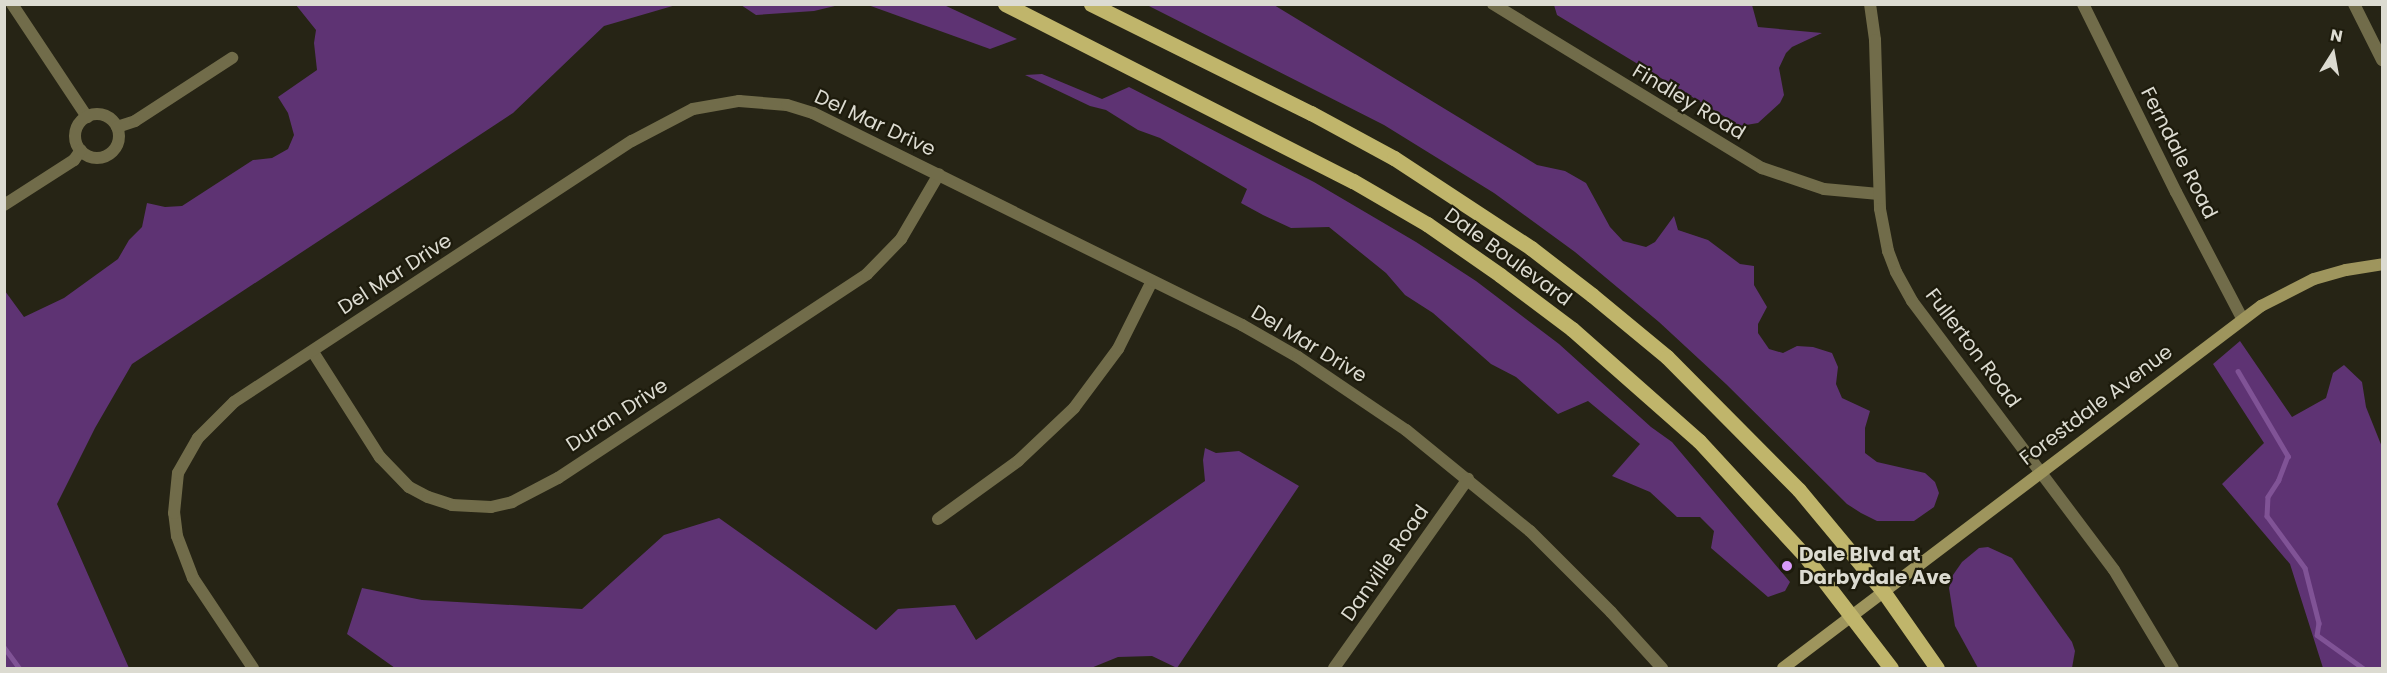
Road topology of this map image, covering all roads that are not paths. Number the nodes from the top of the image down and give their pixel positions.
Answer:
1 (12, 4) edge
2 (1005, 4) edge
3 (1091, 4) edge
4 (1492, 4) edge
5 (1870, 4) edge
6 (2083, 4) edge
7 (2354, 4) edge
8 (232, 58) dead end
9 (2382, 60) edge
10 (87, 117) junction
11 (117, 127) junction
12 (81, 150) junction
13 (939, 174) junction
14 (1879, 194) junction
15 (4, 205) edge
16 (2382, 264) edge
17 (1152, 281) junction
18 (2242, 318) junction
19 (313, 352) junction
20 (2041, 471) junction
21 (1468, 479) junction
22 (938, 519) dead end
23 (1883, 591) junction
24 (1852, 615) junction
25 (253, 669) edge
26 (1334, 669) edge
27 (1662, 669) edge
28 (1782, 669) edge
29 (1891, 669) edge
30 (1937, 669) edge
31 (2173, 669) edge

1 - 10 street
2 - 24 main road, Dale Boulevard
3 - 23 main road, Dale Boulevard
4 - 14 street, Findley Road
5 - 14 street, Fullerton Road
6 - 18 street, Ferndale Road
7 - 9 street
8 - 11 street
10 - 11 street
10 - 12 street
11 - 12 street
12 - 15 street
13 - 17 street, Del Mar Drive
13 - 19 street, Del Mar Drive
13 - 19 street, Duran Drive
14 - 20 street, Fullerton Road
16 - 18 street, Forestdale Avenue
17 - 21 street, Del Mar Drive
17 - 22 street
18 - 20 street, Forestdale Avenue
19 - 25 street, Del Mar Drive
20 - 23 street, Forestdale Avenue
20 - 31 street, Fullerton Road
21 - 26 street, Danville Road
21 - 27 street, Del Mar Drive
23 - 24 street, Forestdale Avenue
23 - 30 main road, Dale Boulevard
24 - 28 street, Forestdale Avenue
24 - 29 main road, Dale Boulevard

